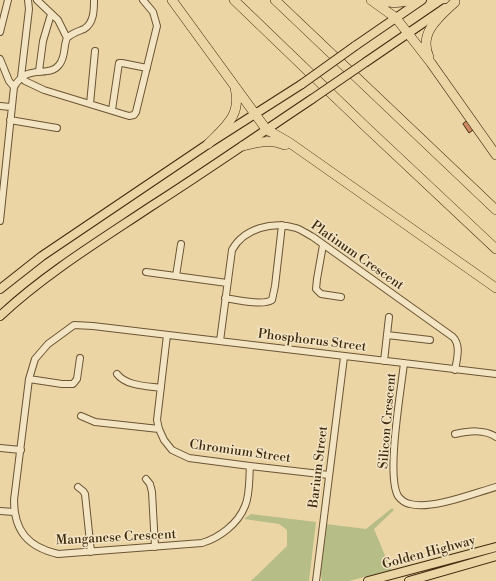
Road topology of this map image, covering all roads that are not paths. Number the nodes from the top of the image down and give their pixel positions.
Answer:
1 (8, 0) edge
2 (28, 0) edge
3 (37, 0) edge
4 (94, 0) edge
5 (143, 0) edge
6 (172, 0) edge
7 (234, 0) edge
8 (275, 0) edge
9 (371, 0) edge
10 (378, 0) edge
11 (413, 0) edge
12 (422, 0) edge
13 (456, 1) edge
14 (51, 14) junction
15 (396, 18) junction
16 (0, 32) edge
17 (408, 33) junction
18 (67, 38) junction
19 (95, 51) dead end
20 (0, 59) edge
21 (431, 63) junction
22 (147, 68) junction
23 (39, 71) junction
24 (21, 77) junction
25 (234, 85) junction
26 (14, 86) junction
27 (90, 104) junction
28 (0, 106) edge
29 (11, 108) junction
30 (112, 110) junction
31 (254, 114) junction
32 (10, 120) junction
33 (57, 128) dead end
34 (266, 129) junction
35 (208, 144) junction
36 (244, 146) junction
37 (299, 150) junction
38 (496, 155) edge
39 (496, 210) edge
40 (0, 221) edge
41 (282, 226) junction
42 (181, 244) dead end
43 (323, 245) junction
44 (496, 249) edge
45 (146, 272) dead end
46 (176, 276) junction
47 (226, 283) junction
48 (496, 288) edge
49 (0, 289) edge
50 (341, 297) dead end
51 (226, 298) junction
52 (0, 316) edge
53 (389, 317) dead end
54 (167, 335) junction
55 (387, 335) junction
56 (430, 340) dead end
57 (220, 341) junction
58 (344, 357) junction
59 (80, 358) dead end
60 (384, 361) junction
61 (404, 363) junction
62 (455, 370) junction
63 (117, 374) dead end
64 (496, 374) edge
65 (29, 379) junction
66 (161, 388) junction
67 (81, 416) dead end
68 (159, 429) junction
69 (455, 434) dead end
70 (496, 437) edge
71 (0, 448) edge
72 (20, 450) junction
73 (250, 466) junction
74 (329, 475) junction
75 (146, 479) dead end
76 (78, 487) dead end
77 (496, 487) edge
78 (0, 511) edge
79 (14, 512) junction
80 (496, 547) edge
81 (155, 548) junction
82 (91, 552) junction
83 (496, 556) edge
84 (316, 581) edge
85 (368, 581) edge
86 (409, 581) edge

1 - 16 street
2 - 24 street
3 - 14 street
4 - 18 street
5 - 22 street
6 - 25 highway
7 - 44 highway
8 - 39 highway
9 - 15 highway
10 - 11 highway
12 - 15 main road
13 - 17 main road
13 - 21 highway
14 - 18 street
14 - 23 street
15 - 17 highway
15 - 31 main road, bridge
17 - 21 highway
17 - 34 main road, bridge
18 - 23 street
19 - 27 street
20 - 26 street
21 - 38 highway
22 - 30 street
22 - 30 street
23 - 24 street
24 - 26 street
24 - 27 street
25 - 31 highway
25 - 35 highway
26 - 29 street
27 - 30 street
28 - 29 street
29 - 32 street
31 - 34 highway
31 - 35 main road
32 - 33 street
32 - 40 street
34 - 36 main road
34 - 37 highway
35 - 49 main road
36 - 37 highway
36 - 52 main road
37 - 48 highway
41 - 43 street, Platinum Crescent
41 - 47 street, Platinum Crescent
41 - 51 street
42 - 46 street
43 - 50 street
43 - 62 street, Platinum Crescent
45 - 46 street
46 - 47 street
47 - 51 street, Platinum Crescent
51 - 57 street, Platinum Crescent
53 - 55 street
54 - 57 street, Phosphorus Street
54 - 65 street, Manganese Crescent
54 - 66 street, Chromium Street
55 - 56 street
55 - 60 street
57 - 58 street, Phosphorus Street
58 - 60 street, Phosphorus Street
58 - 74 street, Barium Street
59 - 65 street
60 - 61 street, Phosphorus Street
61 - 62 street, Phosphorus Street
61 - 77 street, Silicon Crescent
62 - 64 street
63 - 66 street
65 - 72 street, Manganese Crescent
66 - 68 street, Chromium Street
67 - 68 street
68 - 73 street, Chromium Street
69 - 70 street
71 - 72 street
72 - 79 street, Manganese Crescent
73 - 74 street, Chromium Street
73 - 81 street, Manganese Crescent
74 - 84 street, Barium Street
75 - 81 street
76 - 82 street
78 - 79 street
79 - 82 street, Manganese Crescent
80 - 85 main road, Golden Highway
81 - 82 street, Manganese Crescent
83 - 86 main road, Golden Highway

